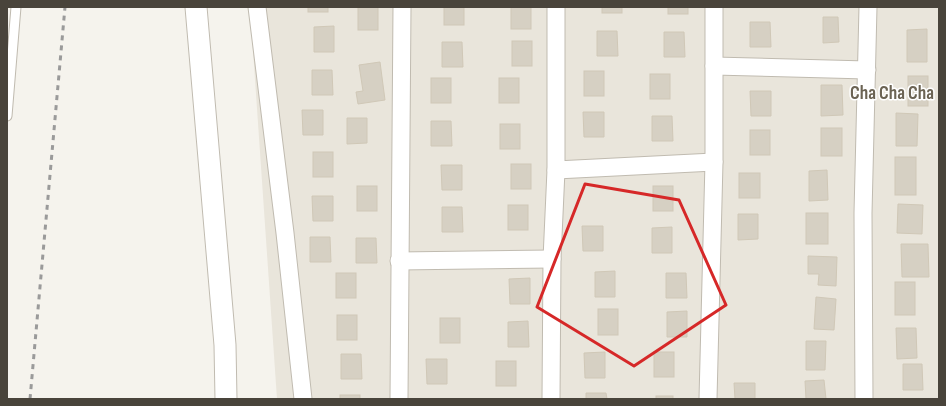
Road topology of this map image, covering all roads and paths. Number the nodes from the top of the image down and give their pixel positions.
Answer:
1 (16, 7) edge
2 (196, 7) edge
3 (256, 7) edge
4 (402, 7) edge
5 (556, 7) edge
6 (714, 7) edge
7 (868, 7) edge
8 (714, 66) junction
9 (867, 70) junction
10 (7, 116) edge
11 (714, 162) junction
12 (556, 170) junction
13 (552, 259) junction
14 (399, 261) junction
15 (226, 399) edge
16 (303, 399) edge
17 (399, 399) edge
18 (551, 399) edge
19 (708, 399) edge
20 (864, 399) edge

1 - 10 lane
2 - 15 street
3 - 16 street
4 - 14 street
5 - 12 street
6 - 8 street
7 - 9 street
8 - 9 street
8 - 11 street
9 - 20 street
11 - 12 street
11 - 19 street
12 - 13 street
13 - 14 street
13 - 18 street
14 - 17 street

